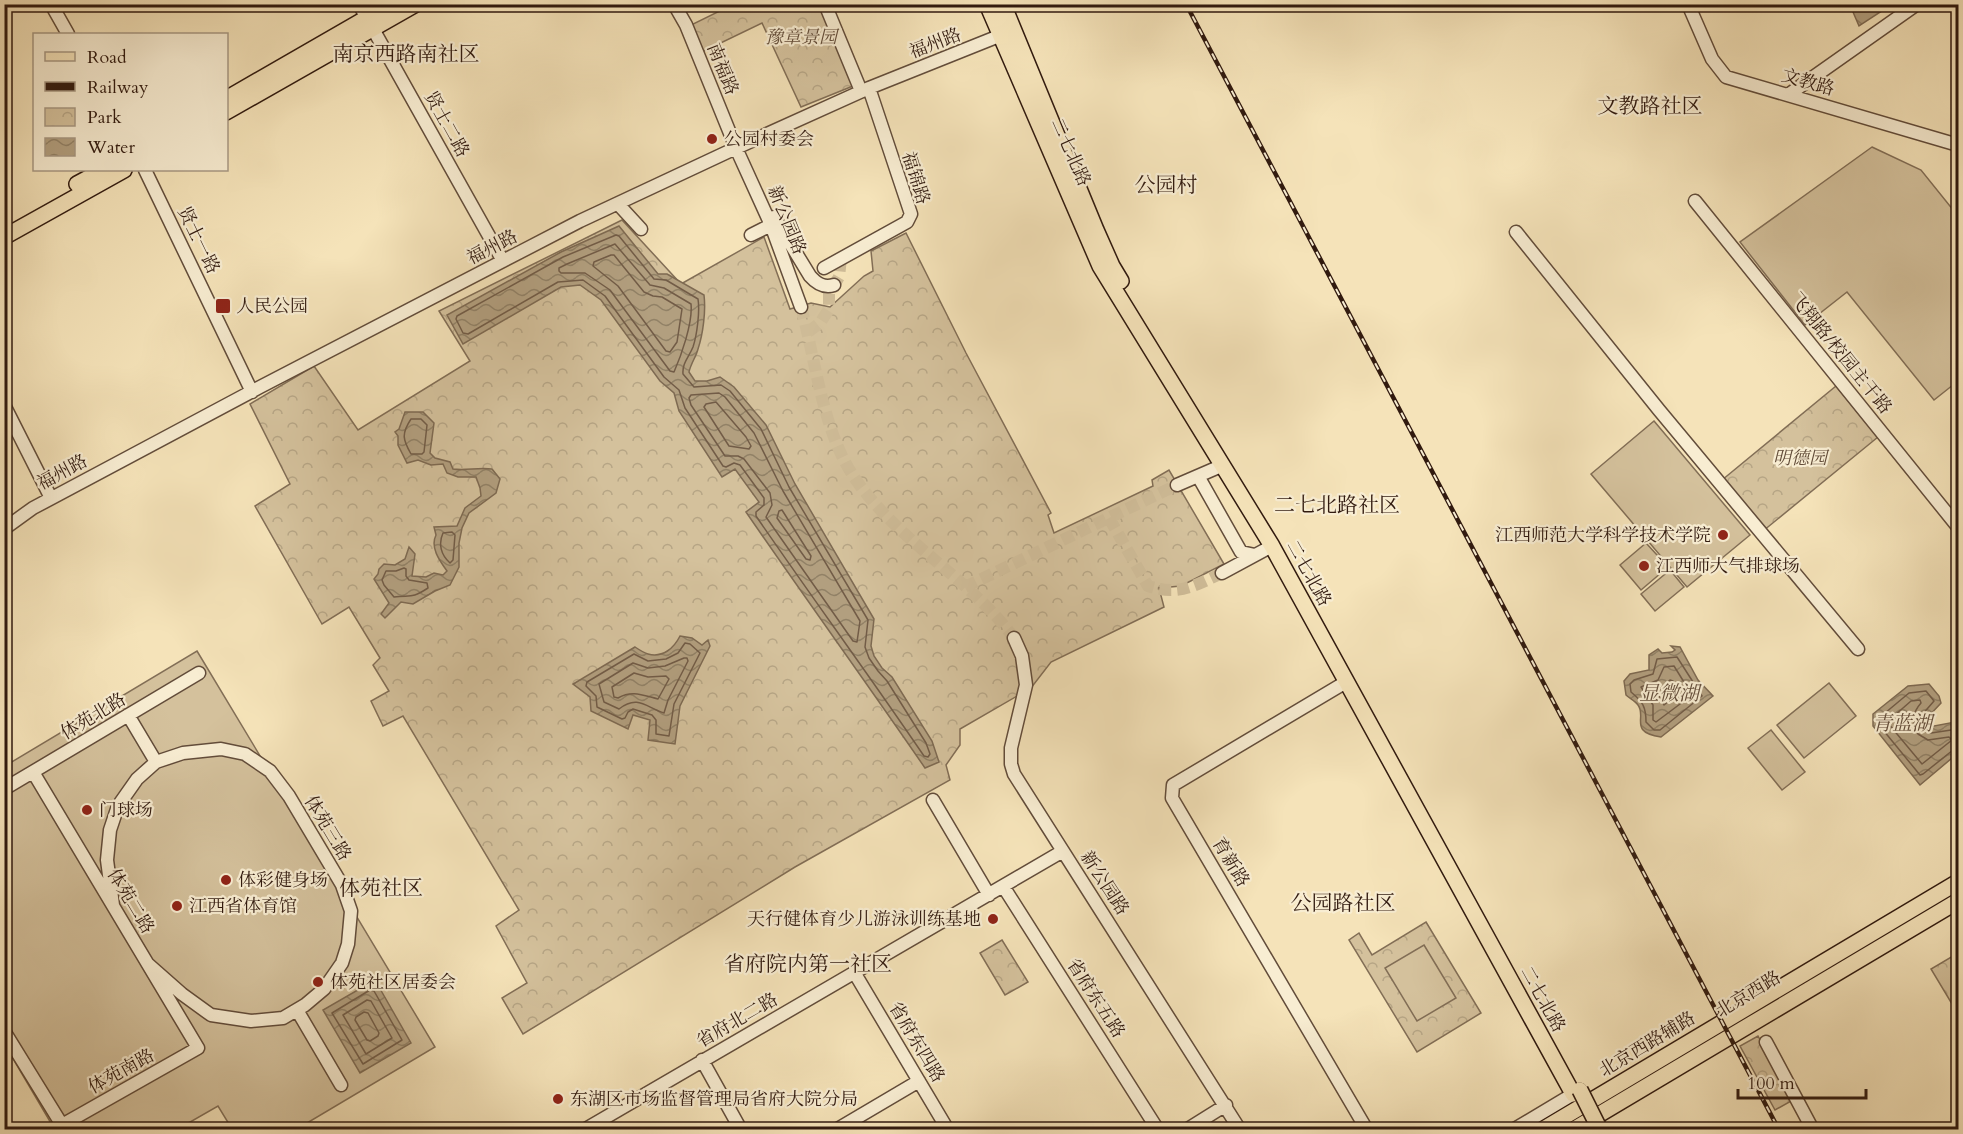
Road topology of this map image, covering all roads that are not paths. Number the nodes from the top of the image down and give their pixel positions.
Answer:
1 (51, 4) edge
2 (391, 4) edge
3 (416, 4) edge
4 (674, 4) edge
5 (825, 4) edge
6 (987, 4) edge
7 (1003, 4) edge
8 (1688, 4) edge
9 (1917, 4) edge
10 (367, 17) edge
11 (67, 33) edge
12 (1006, 34) junction
13 (865, 90) junction
14 (1788, 95) junction
15 (228, 98) edge
16 (228, 111) edge
17 (1959, 145) edge
18 (736, 148) junction
19 (101, 171) edge
20 (122, 171) edge
21 (145, 171) edge
22 (748, 173) junction
23 (1695, 201) dead end
24 (618, 204) junction
25 (771, 225) junction
26 (4, 226) edge
27 (641, 229) dead end
28 (1516, 232) dead end
29 (752, 235) dead end
30 (4, 237) edge
31 (503, 261) junction
32 (824, 268) dead end
33 (834, 285) dead end
34 (801, 307) tunnel mouth
35 (252, 392) junction
36 (4, 405) edge
37 (1221, 466) junction
38 (1198, 476) junction
39 (1177, 485) tunnel mouth
40 (51, 498) junction
41 (1959, 528) edge
42 (4, 529) edge
43 (1272, 546) junction
44 (1255, 555) junction
45 (1222, 573) tunnel mouth
46 (1014, 638) tunnel mouth
47 (1858, 649) dead end
48 (199, 673) dead end
49 (1346, 682) junction
50 (128, 715) junction
51 (156, 762) junction
52 (33, 772) junction
53 (4, 789) edge
54 (933, 800) dead end
55 (1064, 852) junction
56 (1959, 882) edge
57 (1003, 886) junction
58 (1959, 892) edge
59 (988, 895) junction
60 (1959, 901) edge
61 (113, 905) junction
62 (1959, 912) edge
63 (148, 964) junction
64 (854, 972) junction
65 (297, 1010) junction
66 (4, 1031) edge
67 (1766, 1042) dead end
68 (198, 1048) joint
69 (702, 1060) junction
70 (919, 1081) junction
71 (341, 1085) dead end
72 (1576, 1092) junction
73 (1226, 1105) junction
74 (600, 1125) edge
75 (584, 1130) edge
76 (741, 1130) edge
77 (836, 1130) edge
78 (948, 1130) edge
79 (1158, 1130) edge
80 (1186, 1130) edge
81 (1240, 1130) edge
82 (1367, 1130) edge
83 (1513, 1130) edge
84 (1542, 1130) edge
85 (1558, 1130) edge
86 (1573, 1130) edge
87 (1591, 1130) edge
88 (1600, 1130) edge
89 (1813, 1130) edge

1 - 11 street
2 - 10 main road
3 - 10 main road
4 - 18 street, 南福路
5 - 13 street, 福锦路
6 - 12 main road, 二七北路
7 - 12 main road, 二七北路
8 - 14 street, 文教路
9 - 14 street
10 - 15 main road
10 - 16 main road
10 - 31 street, 贤士二路
12 - 13 street, 福州路
12 - 37 main road, 二七北路
12 - 72 main road, 二七北路
13 - 18 street, 福州路
13 - 32 street, 福锦路
14 - 17 street, 文教路
18 - 22 street, 新公园路
18 - 24 street, 福州路
19 - 26 main road
20 - 30 main road
21 - 35 street, 贤士一路
22 - 25 street, 新公园路
22 - 33 street
23 - 41 street, 飞翔路/校园主干路
24 - 27 street
24 - 31 street, 福州路
25 - 29 street
25 - 34 street, 新公园路
28 - 47 street
31 - 35 street, 福州路
35 - 40 street, 福州路
36 - 40 street
37 - 38 street
37 - 43 main road, 二七北路
38 - 39 street
38 - 44 street
40 - 42 street, 福州路
43 - 44 street
43 - 49 main road, 二七北路
44 - 45 street
46 - 55 street, 新公园路
48 - 50 street, 体苑北路
49 - 72 main road, 二七北路
49 - 82 street, 育新路
50 - 51 street
50 - 52 street, 体苑北路
51 - 61 street
51 - 65 street, 体苑三路
52 - 53 street, 体苑北路
52 - 61 street, 体苑二路
54 - 59 street
55 - 57 street, 省府北二路
55 - 73 street, 新公园路
56 - 84 main road, 北京西路辅路
57 - 59 street, 省府北二路
57 - 79 street, 省府东五路
58 - 85 main road, 北京西路
59 - 64 street, 省府北二路
60 - 86 main road, 北京西路
61 - 63 street, 体苑二路
62 - 87 main road
63 - 65 street
63 - 68 street, 体苑二路
64 - 69 street, 省府北二路
64 - 70 street, 省府东四路
65 - 71 street
66 - 68 street, 体苑南路
67 - 89 street
69 - 74 street, 省府北二路
69 - 76 street
70 - 77 street
70 - 78 street, 省府东四路
72 - 83 street
72 - 87 main road
72 - 88 main road, bridge
73 - 80 street
73 - 81 street, 新公园路
74 - 75 street, 省府北二路

